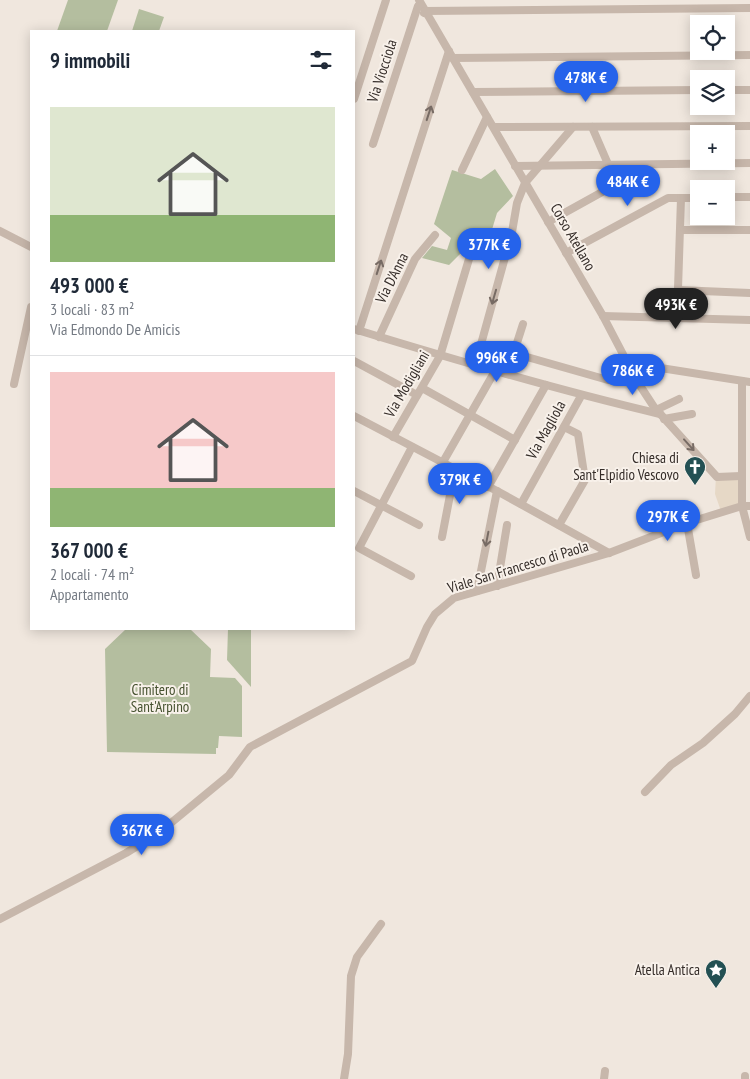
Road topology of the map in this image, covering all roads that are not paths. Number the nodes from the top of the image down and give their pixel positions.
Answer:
1 (386, 0) edge
2 (499, 0) edge
3 (578, 0) edge
4 (419, 4) edge
5 (750, 8) edge
6 (578, 9) junction
7 (499, 10) junction
8 (452, 54) junction
9 (750, 55) edge
10 (690, 90) edge
11 (735, 90) edge
12 (750, 90) edge
13 (473, 92) junction
14 (355, 95) edge
15 (487, 117) junction
16 (750, 126) edge
17 (494, 127) junction
18 (573, 127) junction
19 (592, 127) junction
20 (373, 144) dead end
21 (750, 163) edge
22 (608, 164) junction
23 (541, 165) junction
24 (515, 166) junction
25 (462, 170) dead end
26 (525, 183) junction
27 (604, 191) dead end
28 (735, 197) edge
29 (750, 197) edge
30 (681, 198) junction
31 (690, 198) edge
32 (548, 222) junction
33 (680, 230) junction
34 (750, 230) edge
35 (0, 231) edge
36 (435, 235) dead end
37 (30, 246) edge
38 (566, 253) junction
39 (469, 259) dead end
40 (678, 290) junction
41 (750, 293) edge
42 (30, 312) edge
43 (603, 316) junction
44 (677, 319) junction
45 (750, 320) edge
46 (523, 324) dead end
47 (356, 330) edge
48 (379, 337) junction
49 (513, 353) junction
50 (440, 356) junction
51 (355, 362) edge
52 (629, 363) junction
53 (475, 366) junction
54 (495, 371) junction
55 (507, 374) junction
56 (635, 377) junction
57 (746, 382) edge
58 (14, 384) dead end
59 (546, 386) junction
60 (422, 388) junction
61 (417, 395) junction
62 (581, 396) junction
63 (679, 399) dead end
64 (649, 400) junction
65 (647, 411) junction
66 (660, 414) junction
67 (692, 414) dead end
68 (470, 416) junction
69 (355, 417) edge
70 (564, 427) junction
71 (393, 437) junction
72 (514, 440) junction
73 (746, 441) edge
74 (412, 446) junction
75 (443, 462) junction
76 (455, 469) junction
77 (741, 476) junction
78 (488, 487) junction
79 (497, 491) junction
80 (355, 492) edge
81 (520, 504) junction
82 (381, 505) junction
83 (746, 506) edge
84 (687, 523) junction
85 (419, 525) dead end
86 (507, 525) dead end
87 (559, 525) junction
88 (442, 536) dead end
89 (750, 537) edge
90 (608, 553) junction
91 (696, 575) dead end
92 (411, 576) dead end
93 (497, 586) junction
94 (477, 591) junction
95 (750, 696) edge
96 (645, 792) dead end
97 (0, 919) edge
98 (381, 924) dead end
99 (344, 1079) edge

1 - 14 street
2 - 7 street
3 - 6 street
4 - 7 street
4 - 8 street, Corso Atellano
4 - 20 street, Via Viocciola
5 - 6 street
6 - 7 street
8 - 9 street
8 - 13 street, Corso Atellano
47 -> 8 street
10 - 13 street
11 - 12 street
13 - 15 street, Corso Atellano
15 - 17 street, Corso Atellano
15 - 25 street
16 - 19 street
17 - 18 street
17 - 24 street, Corso Atellano
18 - 19 street
18 - 23 street
19 - 22 street
21 - 22 street
22 - 23 street
23 - 24 street
23 - 26 street
24 - 26 street, Corso Atellano
26 - 32 street, Corso Atellano
26 -> 53 street
27 - 32 street
28 - 29 street
30 - 31 street
30 - 33 street
30 - 38 street
32 - 38 street, Corso Atellano
33 - 34 street
33 - 40 street
35 - 37 street
36 - 48 street, Via D'Anna
38 - 43 street, Corso Atellano
39 - 50 street, Via Modigliani
40 - 41 street
40 - 44 street
42 - 58 street
43 - 44 street
43 - 52 street, Corso Atellano
44 - 45 street
46 - 49 street
47 - 48 street
48 - 50 street
49 - 55 street
49 - 56 street
50 - 53 street
50 - 60 street, Via Modigliani
51 - 61 street
52 - 56 street, Corso Atellano
52 - 57 street
53 - 54 street
54 - 55 street
54 - 68 street
55 - 59 street
56 - 64 street, Corso Atellano
57 - 73 street
59 - 62 street
59 - 72 street
60 - 61 street, Via Modigliani
60 - 68 street
61 - 71 street, Via Modigliani
62 - 65 street
62 - 70 street, Via Magliola
63 - 66 street
64 - 65 street
64 - 66 street, Corso Atellano
65 - 66 street
66 - 67 street
66 -> 77 street, Corso Atellano
68 - 72 street
68 - 75 street
69 - 71 street
70 - 81 street, Via Magliola
70 - 87 street
71 - 74 street
72 - 78 street
73 - 77 street
74 - 75 street
74 - 82 street
75 - 76 street
76 - 78 street
76 - 88 street
77 - 83 street
78 - 79 street
79 - 81 street
79 -> 94 street
80 - 82 street
81 - 87 street
82 - 85 street
82 - 92 street
83 - 84 street, Viale San Francesco di Paola
83 - 89 street
84 - 90 street, Viale San Francesco di Paola
84 - 91 street
86 - 93 street
87 - 90 street
90 - 93 street, Viale San Francesco di Paola
93 - 94 street, Viale San Francesco di Paola
94 - 97 street, Viale San Francesco di Paola
95 - 96 street
98 - 99 street

